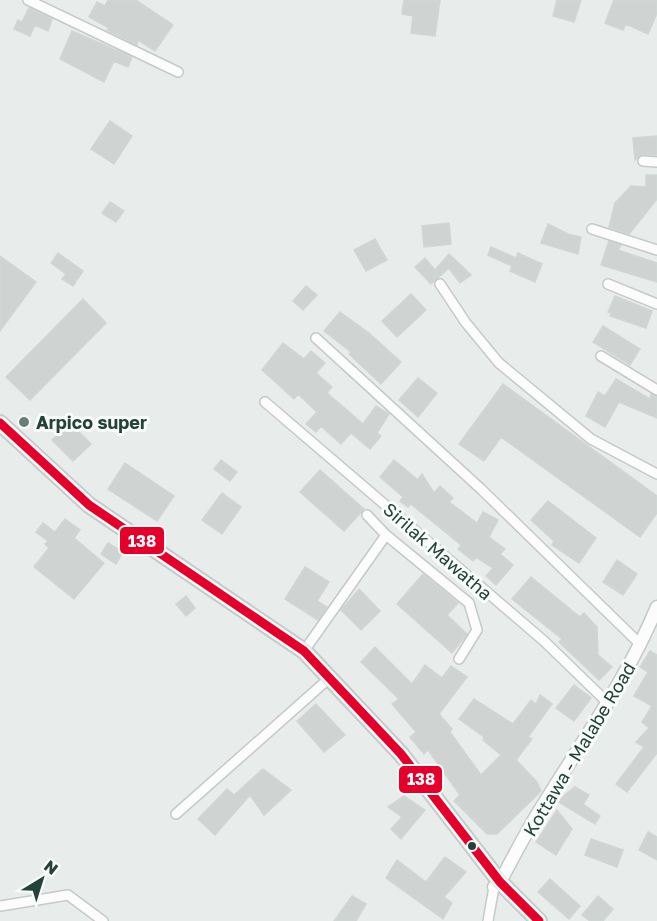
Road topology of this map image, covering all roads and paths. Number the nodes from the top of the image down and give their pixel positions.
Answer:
1 (28, 0) edge
2 (178, 72) dead end
3 (643, 161) dead end
4 (657, 162) edge
5 (592, 229) dead end
6 (657, 250) edge
7 (440, 284) dead end
8 (609, 284) dead end
9 (657, 304) edge
10 (316, 338) dead end
11 (601, 356) dead end
12 (657, 390) edge
13 (265, 402) dead end
14 (0, 423) edge
15 (0, 436) edge
16 (657, 474) edge
17 (86, 508) junction
18 (367, 515) dead end
19 (386, 535) junction
20 (657, 607) edge
21 (641, 645) junction
22 (304, 651) junction
23 (459, 659) dead end
24 (325, 682) junction
25 (609, 704) junction
26 (176, 814) dead end
27 (497, 884) junction
28 (0, 906) edge
29 (102, 921) edge
30 (488, 921) edge
31 (528, 921) edge
32 (539, 921) edge

1 - 2 street
3 - 4 street
5 - 6 street
7 - 16 street
8 - 9 street
10 - 21 street
11 - 12 street
13 - 25 street, Sirilak Mawatha
14 - 17 highway
15 - 17 highway
17 - 22 highway
17 - 24 highway
18 - 19 street
19 - 22 street
19 - 23 street
20 - 21 street, Kottawa - Malabe Road
21 - 25 street, Kottawa - Malabe Road
22 - 27 highway
24 - 26 street
24 - 27 highway
25 - 27 street, Kottawa - Malabe Road
27 - 30 street
27 - 31 highway
27 - 32 highway
28 - 29 street

